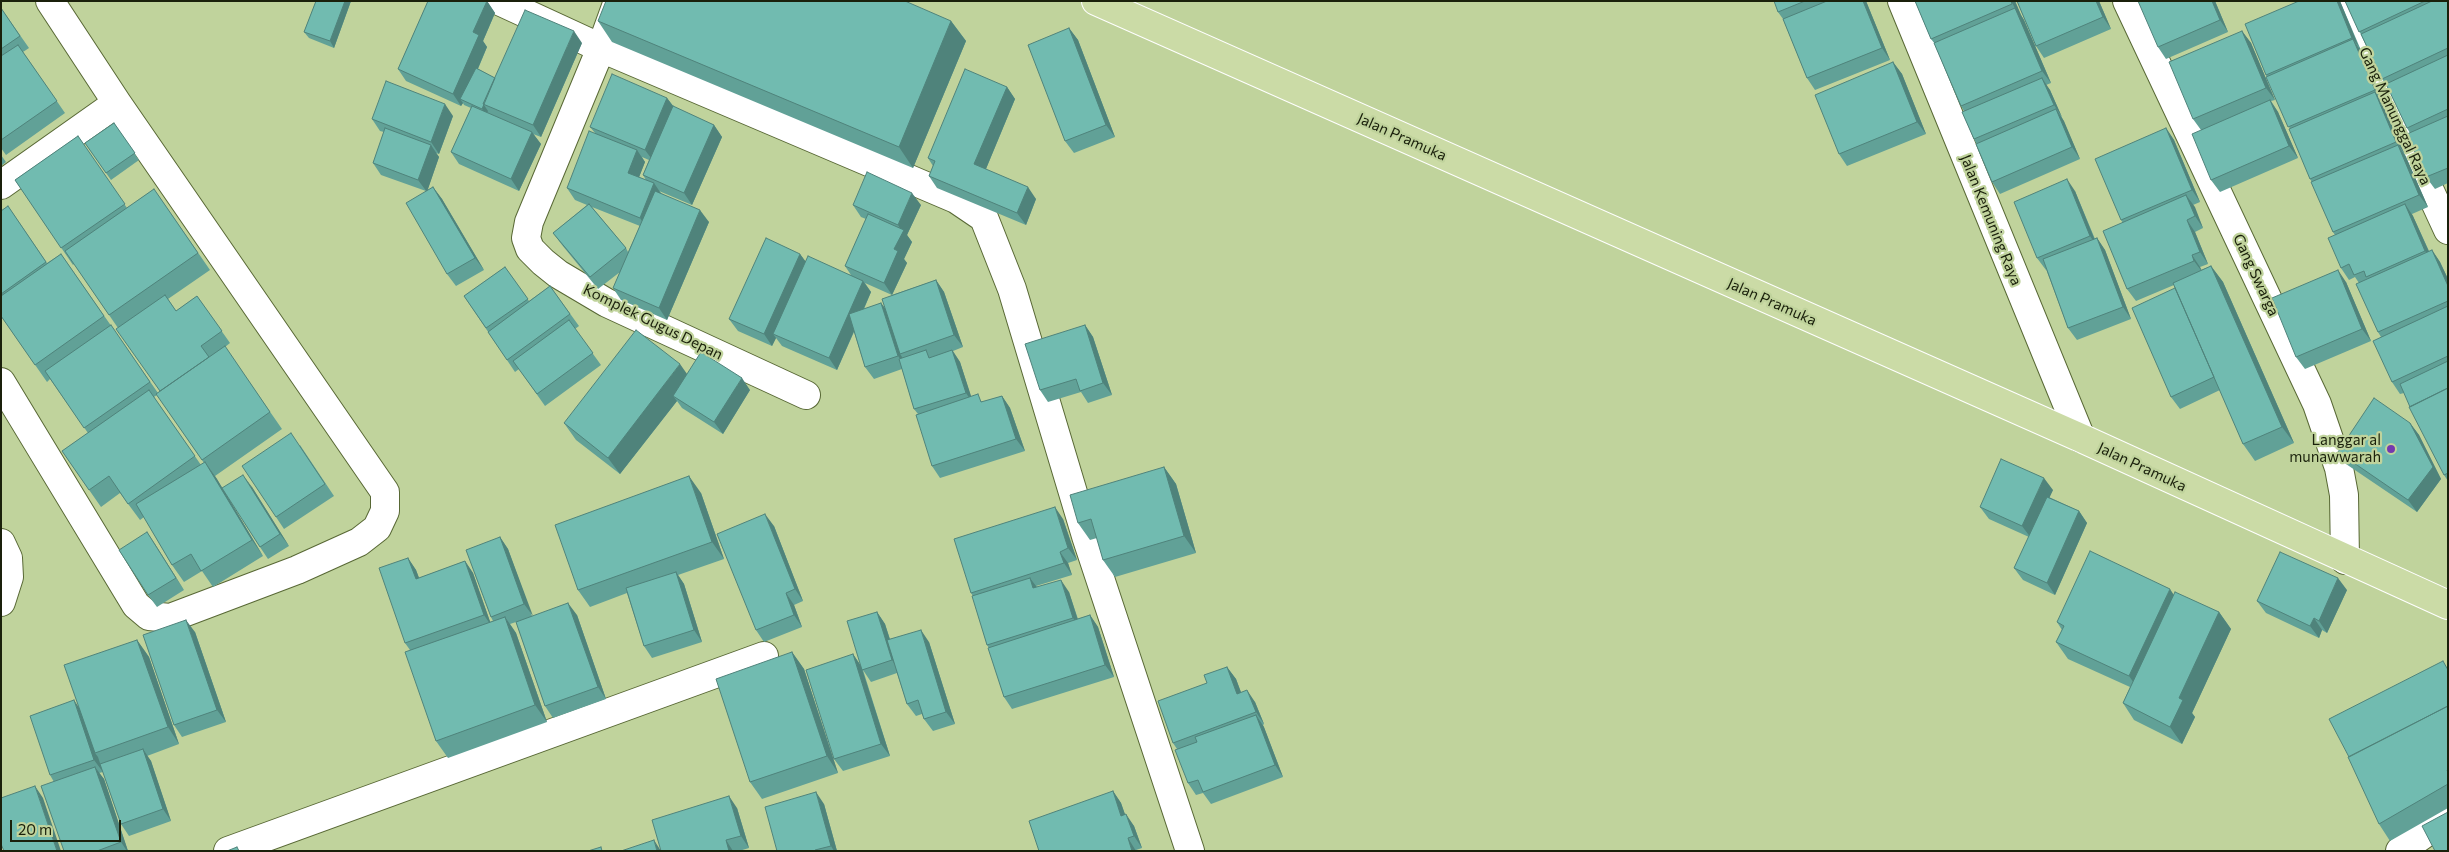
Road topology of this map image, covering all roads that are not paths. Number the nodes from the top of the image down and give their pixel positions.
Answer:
1 (50, 1) edge
2 (500, 1) edge
3 (618, 1) edge
4 (1096, 1) edge
5 (1902, 1) edge
6 (2127, 1) edge
7 (2342, 1) edge
8 (601, 48) junction
9 (117, 103) junction
10 (1, 185) edge
11 (2448, 230) edge
12 (1, 382) edge
13 (806, 395) dead end
14 (2081, 438) junction
15 (1, 543) edge
16 (2345, 560) junction
17 (1, 602) edge
18 (2446, 602) edge
19 (764, 656) dead end
20 (2448, 817) edge
21 (228, 851) edge
22 (1190, 851) edge
23 (2400, 851) edge

1 - 9 street
2 - 8 street
3 - 8 street, Komplek Gugus Depan
4 - 14 main road, Jalan Pramuka
5 - 14 street, Jalan Kemuning Raya
6 - 16 street, Gang Swarga
7 - 11 street, Gang Manunggal Raya
8 - 13 street, Komplek Gugus Depan
8 - 22 street
9 - 10 street
9 - 12 street
14 - 16 main road, Jalan Pramuka
15 - 17 street
16 - 18 main road, Jalan Pramuka
19 - 21 street
20 - 23 street

